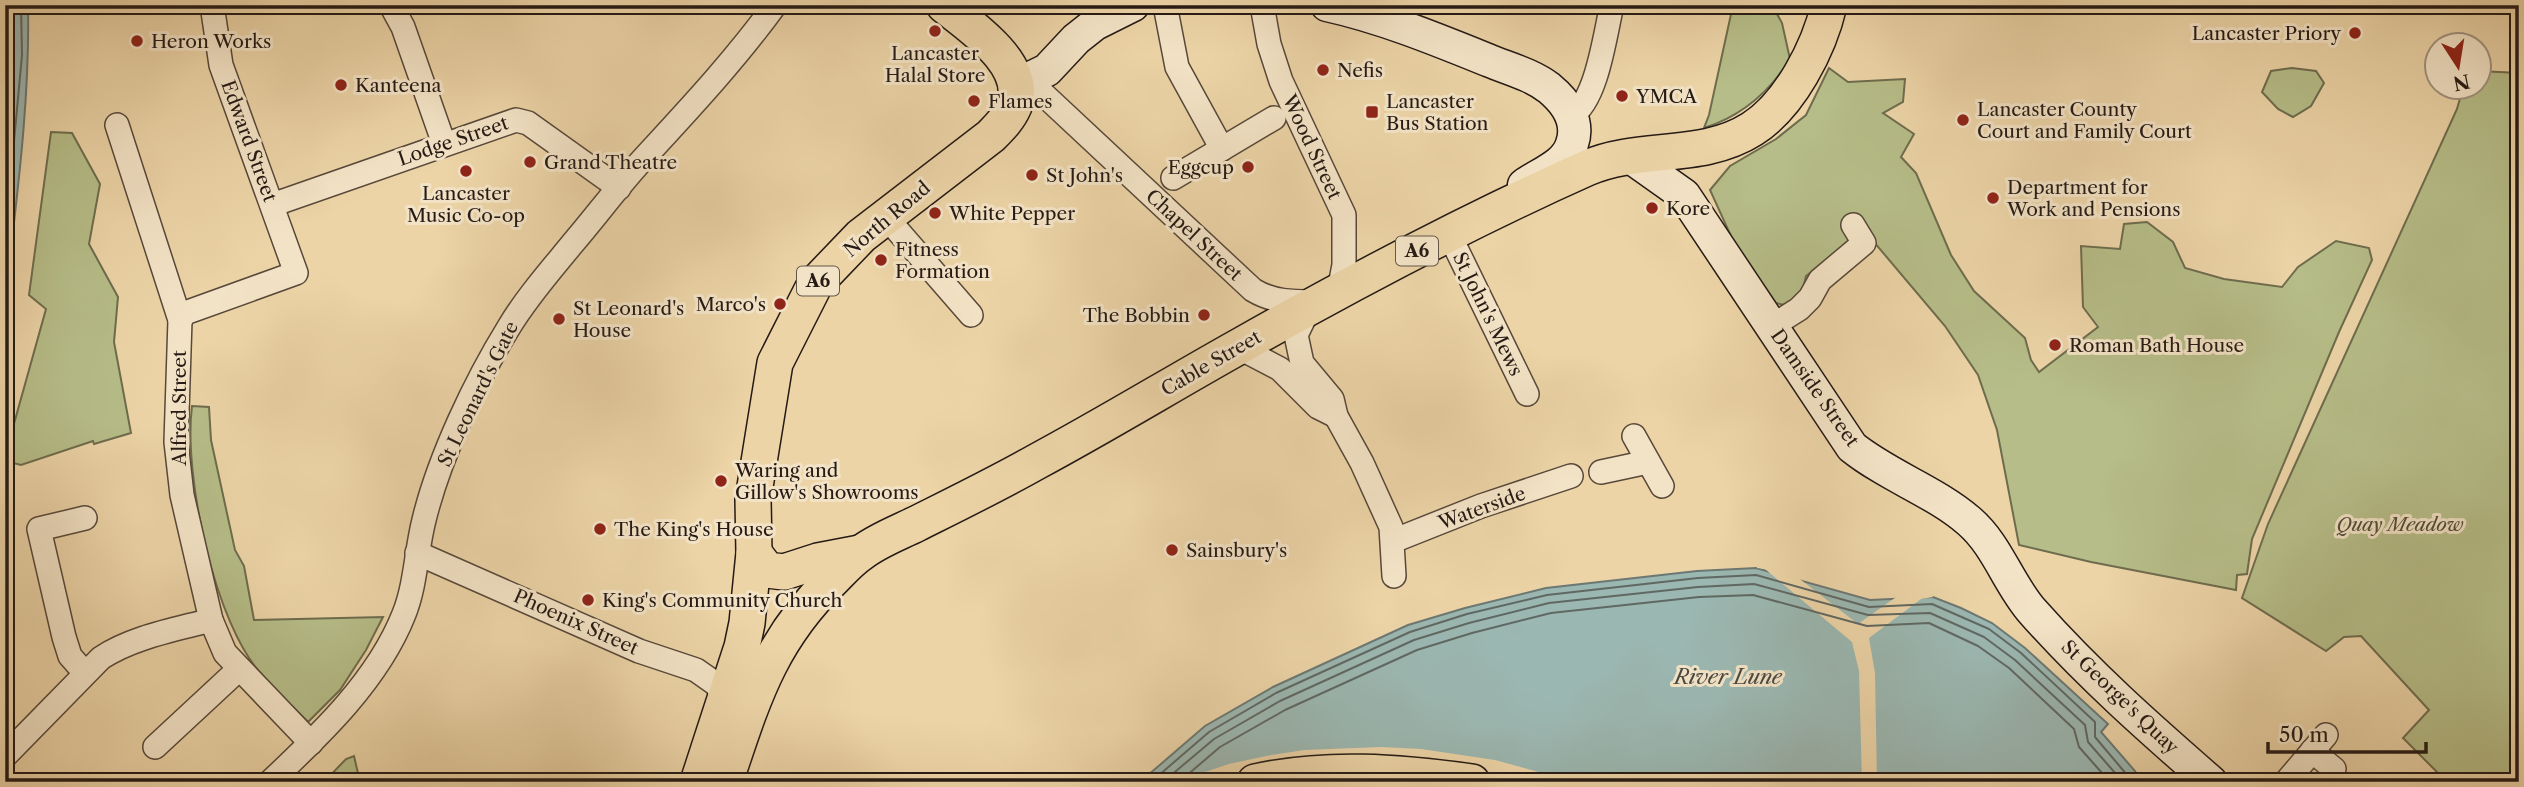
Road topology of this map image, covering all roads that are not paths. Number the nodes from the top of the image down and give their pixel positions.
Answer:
1 (212, 5) edge
2 (391, 5) edge
3 (775, 5) edge
4 (944, 5) edge
5 (1133, 5) edge
6 (1165, 5) edge
7 (1262, 5) edge
8 (1327, 5) edge
9 (1612, 5) edge
10 (1829, 5) edge
11 (1016, 85) junction
12 (1572, 115) junction
13 (1274, 118) dead end
14 (117, 125) dead end
15 (444, 144) junction
16 (1703, 148) junction
17 (1222, 149) junction
18 (1629, 156) junction
19 (1173, 178) dead end
20 (619, 188) junction
21 (1684, 195) junction
22 (272, 205) junction
23 (1495, 212) junction
24 (885, 216) junction
25 (1853, 225) dead end
26 (1449, 234) junction
27 (1323, 301) junction
28 (971, 315) dead end
29 (180, 320) junction
30 (1772, 326) junction
31 (1238, 347) junction
32 (1527, 394) dead end
33 (1336, 416) junction
34 (1634, 436) dead end
35 (1648, 462) junction
36 (1601, 472) dead end
37 (1570, 476) dead end
38 (1662, 486) dead end
39 (85, 518) dead end
40 (1393, 541) junction
41 (417, 553) junction
42 (754, 553) junction
43 (860, 553) junction
44 (1394, 576) dead end
45 (2032, 611) joint
46 (211, 620) junction
47 (239, 669) junction
48 (85, 673) junction
49 (725, 699) junction
50 (311, 743) junction
51 (155, 747) dead end
52 (5, 756) edge
53 (2334, 769) dead end
54 (720, 779) edge
55 (270, 782) edge
56 (1255, 782) edge
57 (1472, 782) edge
58 (2211, 782) edge
59 (2286, 782) edge

1 - 22 street, Edward Street
2 - 15 street
3 - 20 street, St Leonard's Gate
4 - 11 main road
5 - 11 street
6 - 17 street
7 - 27 street, Wood Street
8 - 12 street
9 - 12 street
10 - 16 main road, A6
11 - 24 main road, North Road / A6
11 - 27 street, Chapel Street
12 - 23 street
13 - 17 street
14 - 29 street, Alfred Street
15 - 20 street, Lodge Street
15 - 22 street, Lodge Street
16 - 18 main road, A6
16 - 21 street
17 - 19 street
18 - 21 street, Damside Street
18 - 23 main road, Cable Street / A6
20 - 41 street, St Leonard's Gate
21 - 30 street, Damside Street
22 - 29 street, Edward Street
23 - 26 main road, Cable Street / A6
24 - 28 street
24 - 42 main road, North Road / A6
25 - 30 street
26 - 27 main road, Cable Street / A6
26 - 32 street, St John's Mews
27 - 31 main road, Cable Street / A6
27 - 33 street, Wood Street
29 - 46 street, Alfred Street
30 - 45 street, Damside Street
31 - 33 street
31 - 43 main road, Cable Street / A6
33 - 40 street, Wood Street
34 - 35 street
35 - 36 street
35 - 38 street
37 - 40 street, Waterside
39 - 48 street
40 - 44 street, Wood Street
41 - 49 street, Phoenix Street
41 - 50 street, St Leonard's Gate
42 - 43 main road, A6
42 - 49 main road, North Road / A6
43 - 54 main road, Cable Street / A6
45 - 58 street, St George's Quay
46 - 47 street, Alfred Street
46 - 48 street
47 - 50 street, Alfred Street
47 - 51 street
48 - 52 street
49 - 54 main road, A6
50 - 55 street, St Leonard's Gate
53 - 59 street
56 - 57 main road

